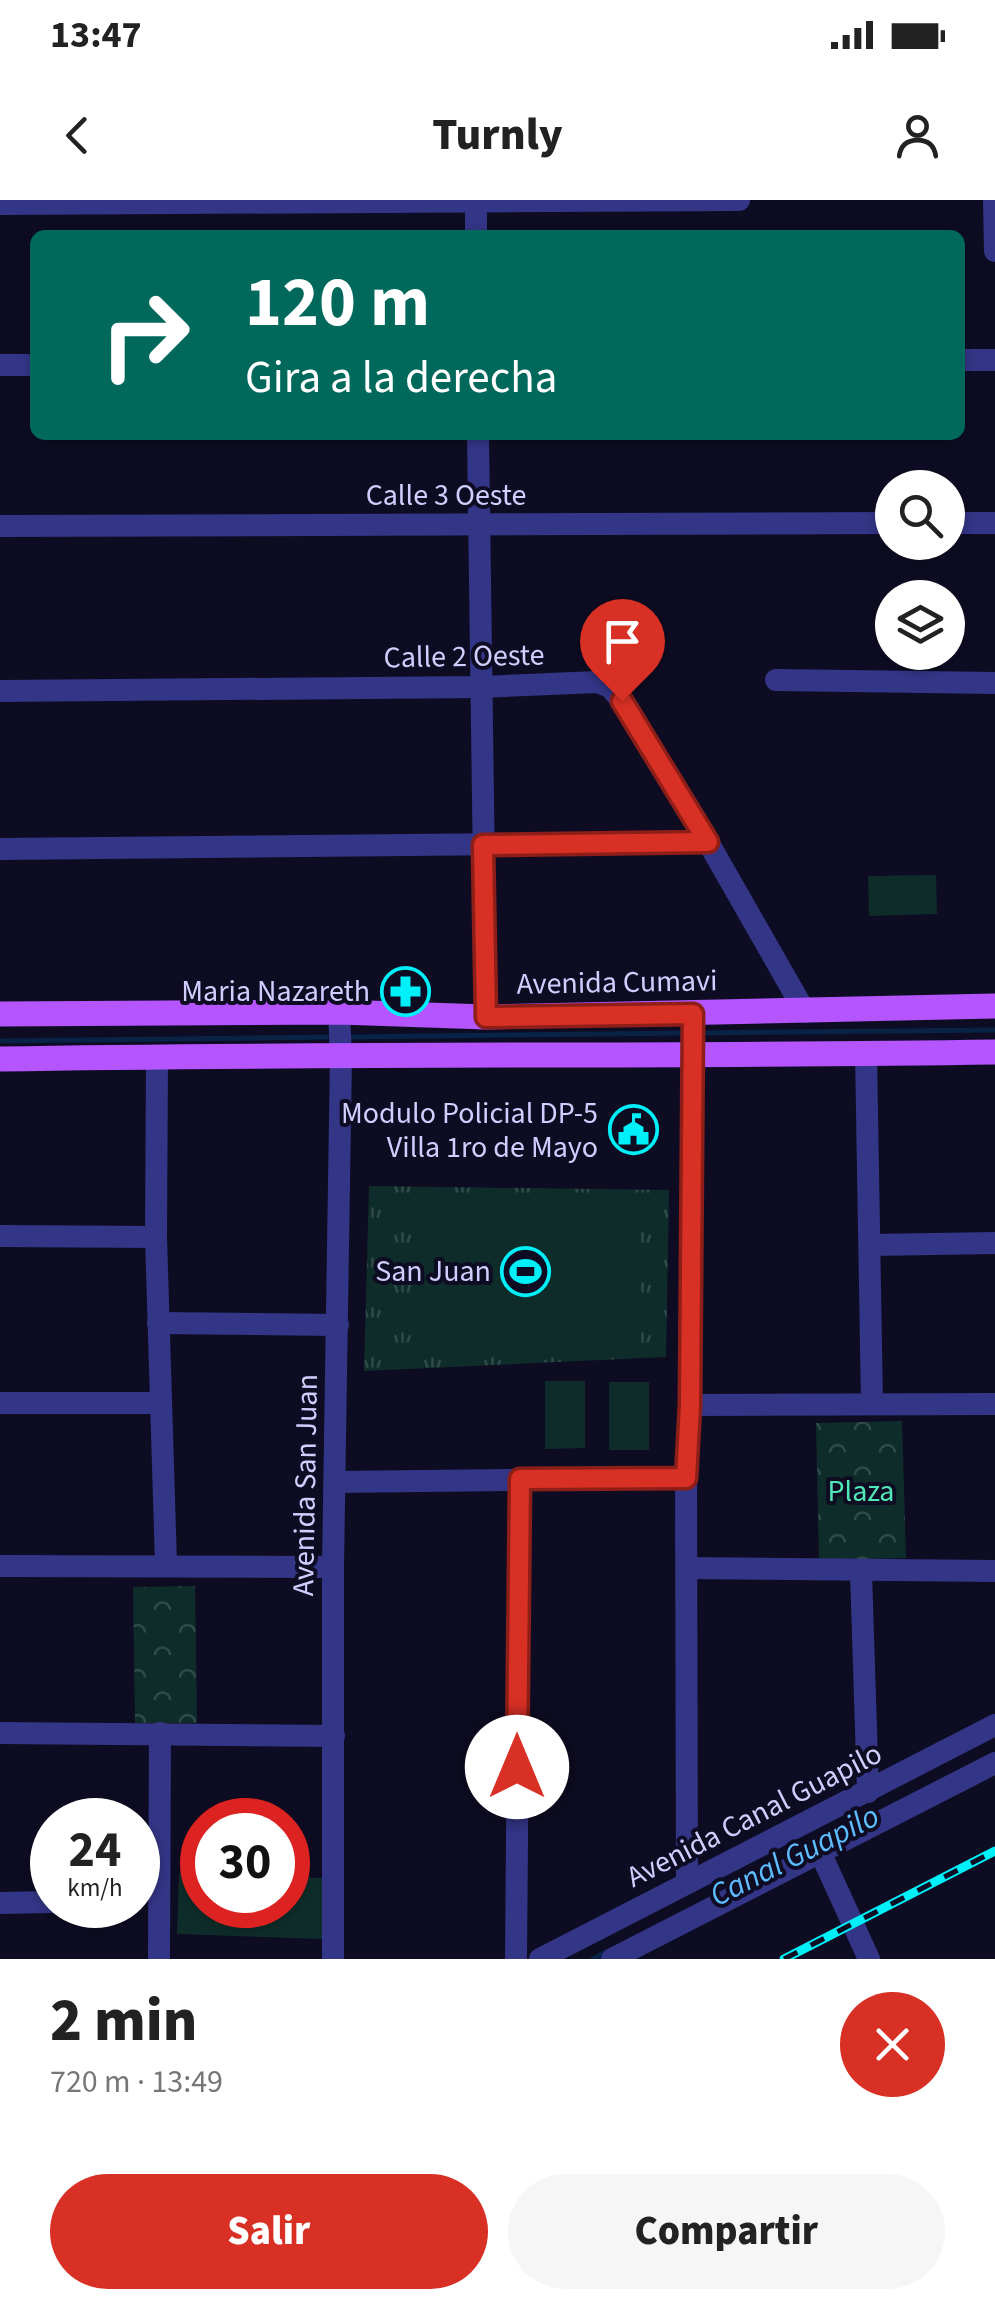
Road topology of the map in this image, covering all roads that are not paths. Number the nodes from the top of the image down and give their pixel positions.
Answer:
1 (739, 200) edge
2 (994, 200) edge
3 (476, 201) edge
4 (0, 204) edge
5 (476, 230) edge
6 (995, 251) edge
7 (965, 360) edge
8 (995, 360) edge
9 (0, 365) edge
10 (30, 365) edge
11 (478, 440) edge
12 (965, 523) edge
13 (995, 523) edge
14 (875, 524) edge
15 (479, 525) junction
16 (0, 526) edge
17 (776, 680) dead end
18 (995, 683) edge
19 (481, 687) junction
20 (0, 690) edge
21 (708, 842) junction
22 (483, 845) junction
23 (0, 850) edge
24 (995, 1006) edge
25 (805, 1012) junction
26 (0, 1014) edge
27 (486, 1017) junction
28 (340, 1033) junction
29 (694, 1036) junction
30 (995, 1052) edge
31 (866, 1054) junction
32 (0, 1058) edge
33 (158, 1059) junction
34 (0, 1236) edge
35 (156, 1237) junction
36 (995, 1243) edge
37 (871, 1245) junction
38 (158, 1323) junction
39 (338, 1325) junction
40 (0, 1403) edge
41 (160, 1404) junction
42 (872, 1404) junction
43 (995, 1404) edge
44 (690, 1405) junction
45 (686, 1478) junction
46 (520, 1479) junction
47 (335, 1482) junction
48 (166, 1564) junction
49 (0, 1566) edge
50 (334, 1567) junction
51 (687, 1568) junction
52 (995, 1571) edge
53 (861, 1572) junction
54 (995, 1725) edge
55 (0, 1733) edge
56 (160, 1733) junction
57 (334, 1736) junction
58 (995, 1763) edge
59 (868, 1792) junction
60 (155, 1798) edge
61 (821, 1854) junction
62 (687, 1883) junction
63 (0, 1902) edge
64 (30, 1902) edge
65 (153, 1928) edge
66 (572, 1950) edge
67 (159, 1959) edge
68 (332, 1959) edge
69 (516, 1959) edge
70 (540, 1959) edge
71 (612, 1959) edge
72 (869, 1959) edge

1 - 3 street
2 - 6 street
3 - 4 street
3 - 5 street
7 - 8 street
9 - 10 street
11 - 15 street
12 - 13 street
14 - 15 street, Calle 3 Oeste
15 - 16 street, Calle 3 Oeste
15 - 19 street
17 - 18 street
19 - 20 street, Calle 2 Oeste
19 - 21 street, Calle 2 Oeste
19 - 22 street
21 - 22 street
21 - 25 street, Calle 2 Oeste
22 - 23 street
22 - 27 street
24 - 25 main road, Avenida Cumavi
25 - 29 main road, Avenida Cumavi
26 - 28 main road, Avenida Cumavi
27 - 28 main road, Avenida Cumavi
27 - 29 main road, Avenida Cumavi
28 - 29 main road, Avenida Cumavi
28 - 33 main road, Avenida Cumavi
28 - 39 street, Avenida San Juan
29 - 31 main road, Avenida Cumavi
29 - 44 street
30 - 31 main road, Avenida Cumavi
31 - 37 street
32 - 33 main road, Avenida Cumavi
33 - 35 street
34 - 35 street
35 - 38 street
36 - 37 street
37 - 42 street
38 - 39 street
38 - 41 street
39 - 47 street, Avenida San Juan
40 - 41 street
41 - 48 street
42 - 43 street
42 - 44 street
44 - 45 street
45 - 46 street
45 - 51 street
46 - 47 street
46 - 69 street
47 - 50 street, Avenida San Juan
48 - 49 street
48 - 50 street
50 - 57 street, Avenida San Juan
51 - 53 street
51 - 62 street
52 - 53 street
53 - 59 street
54 - 59 street, Avenida Canal Guapilo
55 - 56 street
56 - 57 street
56 - 60 street
57 - 68 street, Avenida San Juan
58 - 61 street
59 - 62 street, Avenida Canal Guapilo
61 - 71 street
61 - 72 street
62 - 66 street, Avenida Canal Guapilo
63 - 64 street
65 - 67 street
66 - 70 street, Avenida Canal Guapilo

